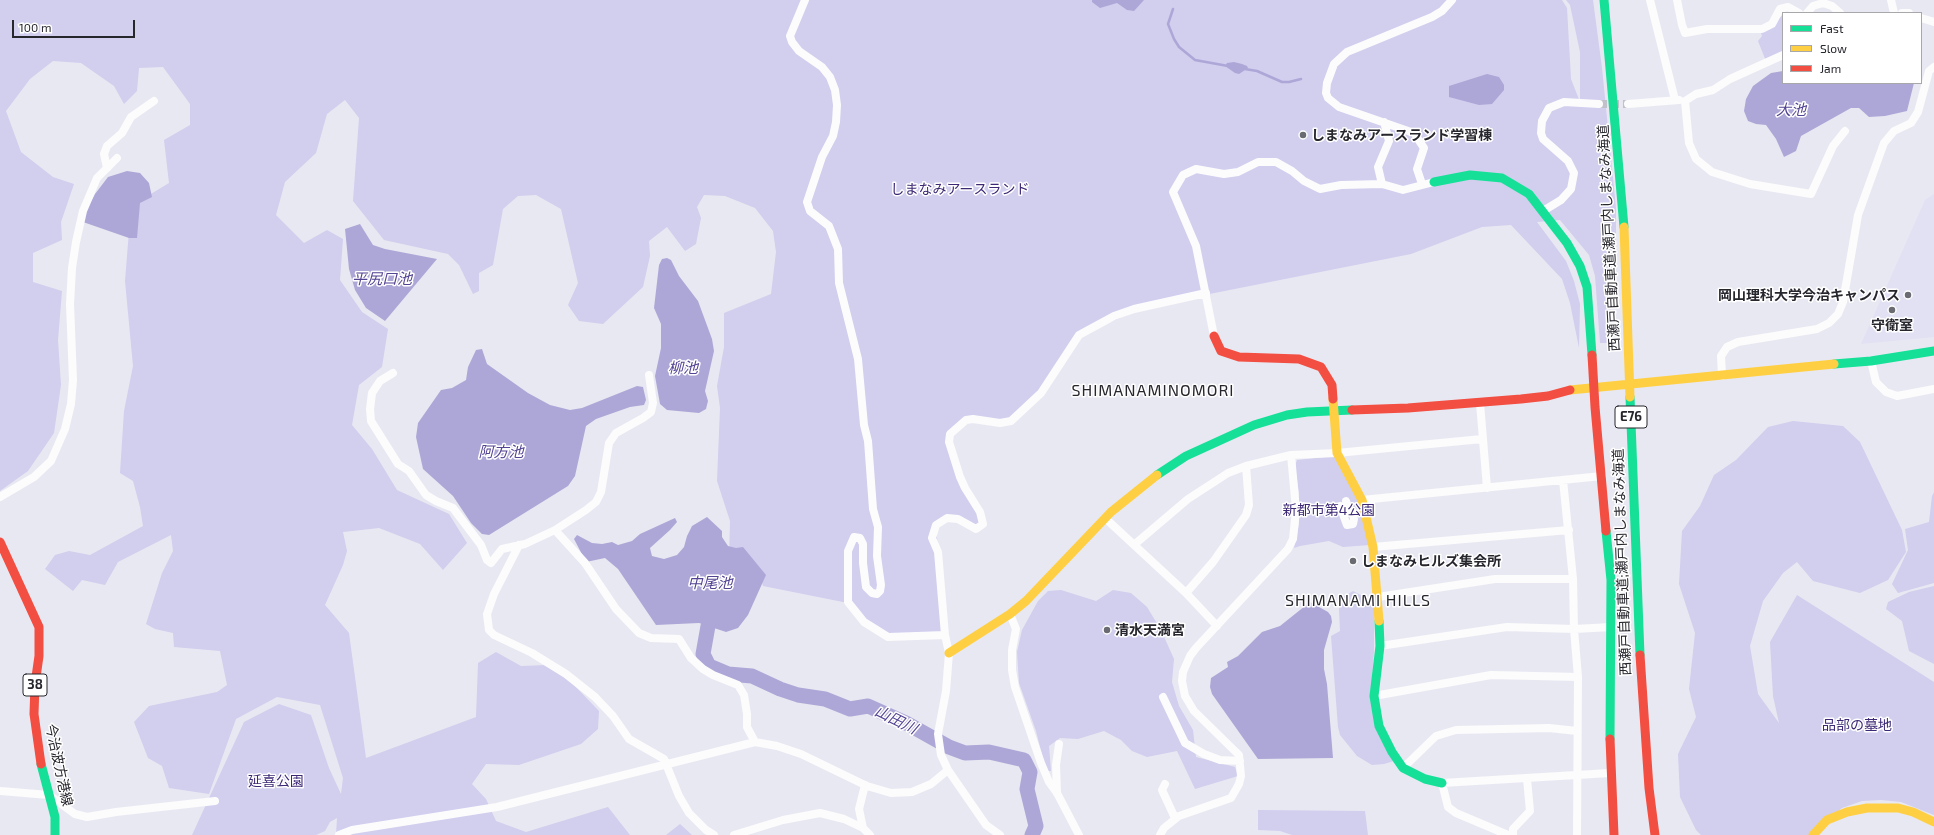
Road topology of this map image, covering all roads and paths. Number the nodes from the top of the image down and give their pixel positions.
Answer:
1 (805, 0) edge
2 (1452, 0) edge
3 (1604, 0) edge
4 (1650, 0) edge
5 (1677, 0) edge
6 (1891, 0) edge
7 (1822, 1) edge
8 (1797, 12) edge
9 (1808, 12) edge
10 (1839, 12) edge
11 (1894, 12) edge
12 (1922, 18) edge
13 (1934, 22) edge
14 (1782, 55) edge
15 (1934, 67) edge
16 (1675, 100) junction
17 (154, 101) dead end
18 (1685, 101) junction
19 (1599, 104) tunnel mouth
20 (1628, 104) tunnel mouth
21 (1384, 122) junction
22 (1845, 131) dead end
23 (117, 158) dead end
24 (107, 168) junction
25 (1434, 182) joint
26 (1382, 184) junction
27 (1422, 184) junction
28 (1543, 210) junction
29 (1206, 293) junction
30 (1214, 336) joint
31 (1934, 351) edge
32 (1871, 361) junction
33 (393, 373) dead end
34 (649, 375) dead end
35 (1722, 376) junction
36 (1594, 388) junction
37 (1934, 389) edge
38 (1480, 403) junction
39 (1335, 410) junction
40 (1482, 439) junction
41 (1337, 453) junction
42 (1291, 454) junction
43 (1246, 466) junction
44 (1602, 476) junction
45 (1563, 480) junction
46 (1487, 488) junction
47 (0, 497) edge
48 (1362, 500) junction
49 (1105, 518) junction
50 (555, 530) junction
51 (1569, 530) junction
52 (0, 542) edge
53 (1135, 544) junction
54 (519, 545) junction
55 (1373, 547) junction
56 (1574, 579) junction
57 (1186, 593) junction
58 (1378, 597) junction
59 (1010, 614) junction
60 (1217, 626) junction
61 (1612, 627) junction
62 (1574, 629) junction
63 (945, 635) junction
64 (1380, 646) junction
65 (949, 653) junction
66 (1578, 677) junction
67 (1163, 696) dead end
68 (1374, 696) junction
69 (1577, 731) junction
70 (755, 742) junction
71 (1059, 744) dead end
72 (1240, 761) junction
73 (667, 765) junction
74 (1403, 768) junction
75 (948, 770) junction
76 (1610, 773) junction
77 (1577, 776) junction
78 (1527, 779) junction
79 (1442, 783) junction
80 (1165, 784) dead end
81 (865, 785) junction
82 (0, 791) edge
83 (1057, 793) junction
84 (49, 795) junction
85 (215, 801) dead end
86 (1175, 818) junction
87 (1934, 822) edge
88 (863, 828) junction
89 (55, 835) edge
90 (339, 835) edge
91 (714, 835) edge
92 (734, 835) edge
93 (870, 835) edge
94 (1000, 835) edge
95 (1079, 835) edge
96 (1160, 835) edge
97 (1508, 835) edge
98 (1513, 835) edge
99 (1577, 835) edge
100 (1614, 835) edge
101 (1655, 835) edge
102 (1812, 835) edge

1 - 63 street
2 - 21 street
3 - 101 main road, 西瀬戸自動車道;瀬戸内しまなみ海道 / E76
4 - 16 street
5 - 8 street
6 - 11 street
7 - 9 street
7 - 10 street
12 - 13 street
14 - 18 street
15 - 35 street
16 - 18 street
16 - 20 street
17 - 24 street
18 - 22 street
19 - 28 street
21 - 26 street
21 - 27 street
23 - 24 street
24 - 47 street
25 - 27 street
25 - 28 main road
26 - 27 street
26 - 29 street
28 - 36 main road
29 - 30 street
29 - 63 street
30 - 39 main road
31 - 32 main road
32 - 35 main road
32 - 37 street
33 - 54 street
34 - 50 street
35 - 36 main road
36 - 38 main road
36 - 44 main road
38 - 39 main road
38 - 40 street
39 - 41 main road
39 - 49 main road
40 - 41 street
40 - 46 street
41 - 42 street
41 - 48 main road
42 - 43 street
42 - 60 street
43 - 53 street
43 - 57 street
44 - 45 street
44 - 61 main road
45 - 46 street
45 - 51 street
46 - 48 street
48 - 55 main road
49 - 53 street
49 - 59 main road
50 - 54 street
50 - 70 street
51 - 55 street
51 - 56 street
52 - 84 main road, 今治波方港線 / 38
53 - 57 street
54 - 73 street
55 - 58 main road
56 - 58 street
56 - 62 street
57 - 60 street
58 - 64 main road
59 - 65 main road
59 - 83 street
60 - 72 street
61 - 62 street
61 - 76 main road
62 - 64 street
62 - 66 street
63 - 65 street
64 - 68 main road
65 - 75 street
66 - 68 street
66 - 69 street
67 - 72 street
68 - 74 main road
69 - 74 street
69 - 77 street
70 - 73 street
70 - 81 street
71 - 83 street
72 - 86 street
73 - 90 street
73 - 91 street
74 - 79 main road
75 - 81 street
75 - 94 street
76 - 77 street
76 - 100 main road
77 - 78 street
77 - 99 street
78 - 79 street
78 - 98 street
79 - 97 street
80 - 86 street
81 - 88 street
82 - 84 street
83 - 95 street
84 - 85 street
84 - 89 main road, 今治波方港線 / 38
86 - 96 street
87 - 102 main road
88 - 92 street
88 - 93 street

